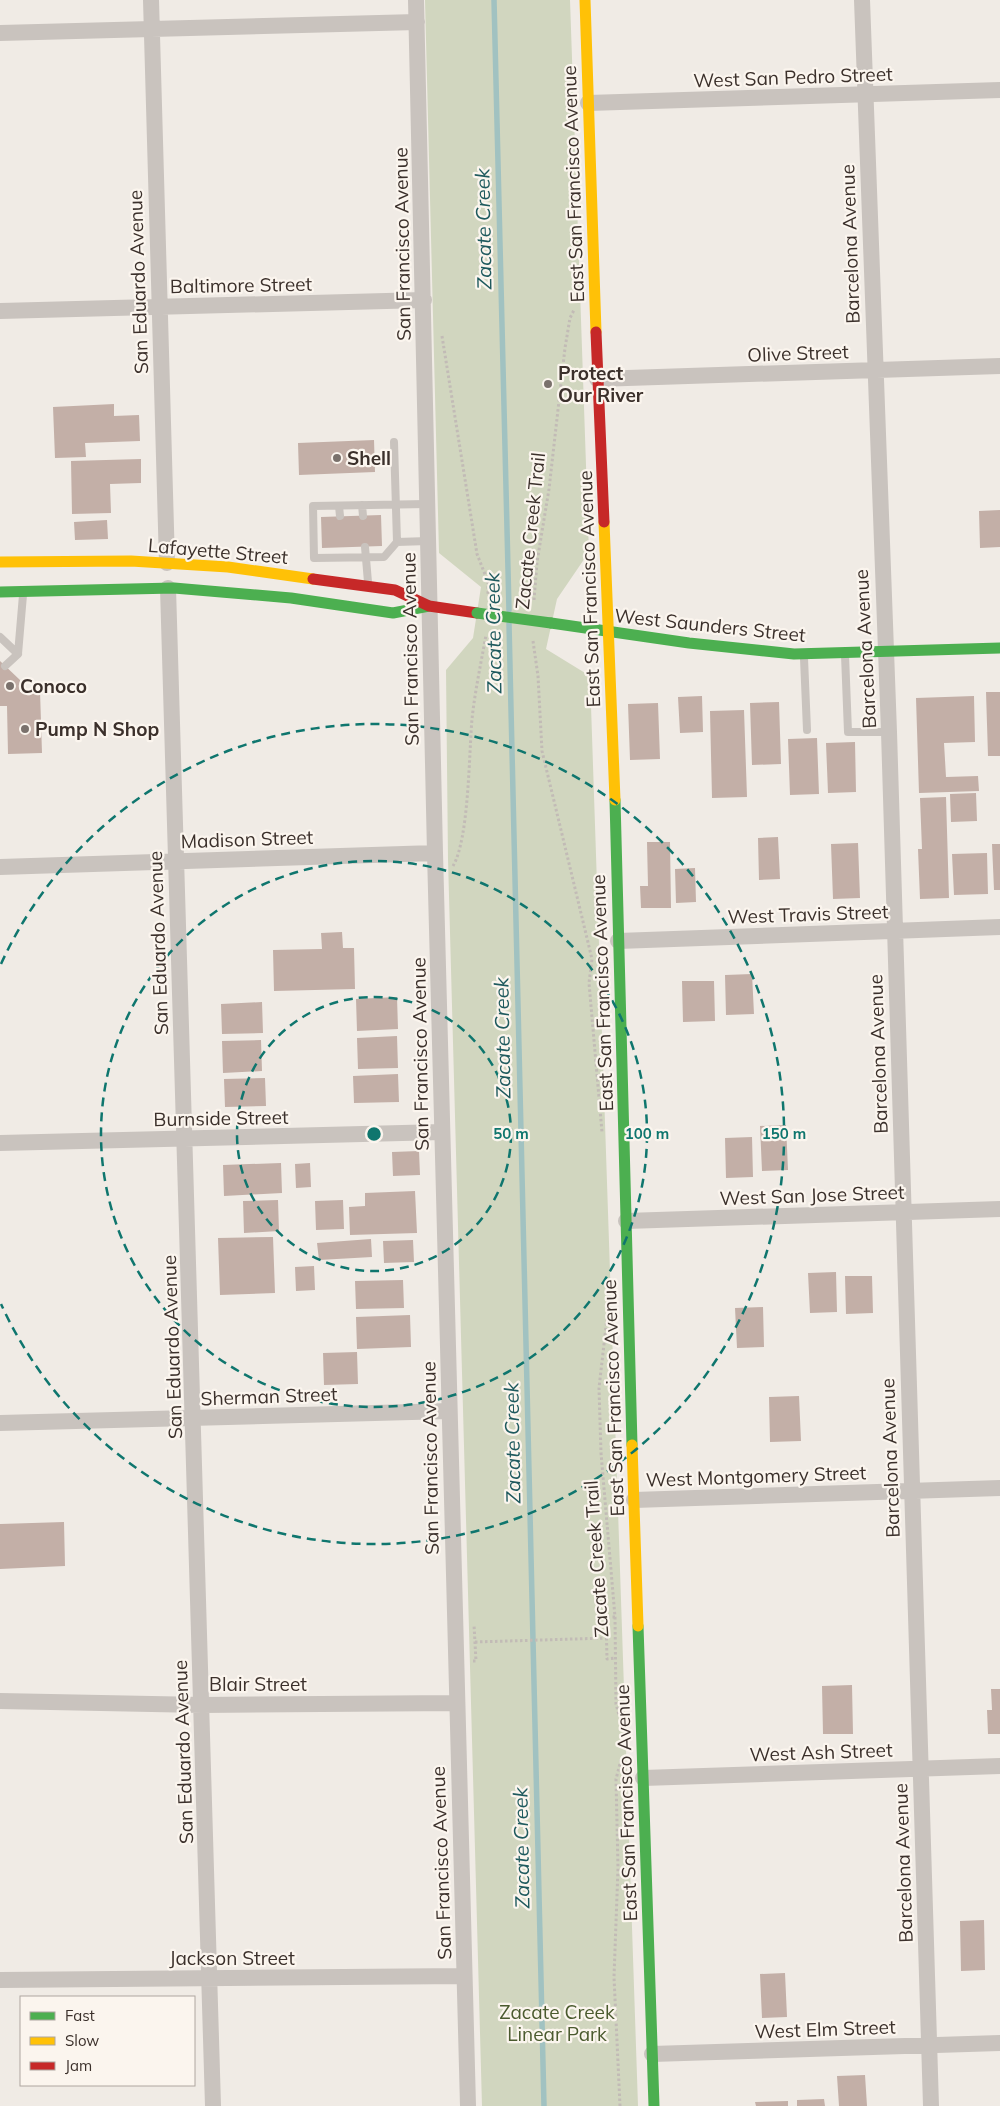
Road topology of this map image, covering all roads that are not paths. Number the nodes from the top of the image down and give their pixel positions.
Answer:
1 (151, 0) edge
2 (416, 0) edge
3 (585, 0) edge
4 (862, 0) edge
5 (417, 22) junction
6 (152, 29) junction
7 (0, 33) edge
8 (1000, 90) edge
9 (865, 94) junction
10 (588, 103) junction
11 (424, 300) junction
12 (159, 307) junction
13 (0, 311) edge
14 (1000, 366) edge
15 (874, 370) junction
16 (597, 379) junction
17 (394, 442) dead end
18 (427, 504) junction
19 (362, 505) junction
20 (395, 505) junction
21 (339, 506) junction
22 (340, 516) dead end
23 (363, 516) dead end
24 (428, 540) junction
25 (397, 542) junction
26 (365, 547) dead end
27 (341, 548) dead end
28 (366, 557) junction
29 (314, 558) junction
30 (342, 558) junction
31 (0, 562) edge
32 (167, 563) junction
33 (315, 578) junction
34 (369, 586) junction
35 (168, 588) junction
36 (23, 591) junction
37 (0, 592) edge
38 (429, 606) junction
39 (477, 613) joint
40 (610, 632) junction
41 (0, 637) edge
42 (1000, 648) edge
43 (885, 652) junction
44 (804, 653) junction
45 (845, 653) junction
46 (18, 654) junction
47 (5, 666) dead end
48 (806, 730) dead end
49 (889, 732) junction
50 (435, 852) junction
51 (175, 861) junction
52 (0, 867) edge
53 (1000, 927) edge
54 (894, 931) junction
55 (618, 941) junction
56 (442, 1132) junction
57 (186, 1139) junction
58 (0, 1143) edge
59 (1000, 1209) edge
60 (902, 1212) junction
61 (626, 1221) junction
62 (449, 1411) junction
63 (194, 1418) junction
64 (0, 1423) edge
65 (1000, 1488) edge
66 (911, 1491) junction
67 (634, 1500) junction
68 (0, 1701) edge
69 (456, 1703) junction
70 (202, 1704) junction
71 (1000, 1766) edge
72 (920, 1768) junction
73 (642, 1778) junction
74 (464, 1976) junction
75 (209, 1978) junction
76 (0, 1980) edge
77 (1000, 2043) edge
78 (929, 2045) junction
79 (652, 2054) junction
80 (213, 2106) edge
81 (468, 2106) edge
82 (654, 2106) edge
83 (931, 2106) edge

1 - 6 street, San Eduardo Avenue
2 - 5 street, San Francisco Avenue
3 - 10 street, East San Francisco Avenue
4 - 9 street, Barcelona Avenue
5 - 6 street
5 - 11 street, San Francisco Avenue
6 - 7 street
6 - 12 street, San Eduardo Avenue
8 - 9 street, West San Pedro Street
9 - 10 street, West San Pedro Street
9 - 15 street, Barcelona Avenue
10 - 16 street, East San Francisco Avenue
11 - 12 street, Baltimore Street
11 - 18 street, San Francisco Avenue
12 - 13 street, Baltimore Street
12 - 32 street, San Eduardo Avenue
14 - 15 street, Olive Street
15 - 16 street, Olive Street
15 - 43 street, Barcelona Avenue
16 - 40 street, East San Francisco Avenue
17 - 20 lane
18 - 20 lane
18 - 24 street, San Francisco Avenue
19 - 20 lane
19 - 21 lane
19 - 23 lane
20 - 25 lane
21 - 22 lane
21 - 29 lane
24 - 25 lane
24 - 38 street, San Francisco Avenue
25 - 28 lane
26 - 28 lane
27 - 30 lane
28 - 30 lane
28 - 34 lane
29 - 30 lane
29 - 33 lane
31 - 32 street, Lafayette Street
32 - 33 street, Lafayette Street
33 - 34 street, Lafayette Street
34 - 38 street, Lafayette Street
35 - 36 street, Lafayette Street
35 - 38 street, Lafayette Street
35 - 51 street, San Eduardo Avenue
36 - 37 street, Lafayette Street
36 - 46 lane
38 - 39 street, Lafayette Street
38 - 50 street, San Francisco Avenue
39 - 40 street, West Saunders Street, bridge
40 - 44 street, West Saunders Street
40 - 55 street, East San Francisco Avenue
41 - 46 lane
42 - 43 street, West Saunders Street
43 - 45 street, West Saunders Street
43 - 49 street, Barcelona Avenue
44 - 45 street, West Saunders Street
44 - 48 lane
45 - 49 lane
46 - 47 lane
49 - 54 street, Barcelona Avenue
50 - 51 street, Madison Street
50 - 56 street, San Francisco Avenue
51 - 52 street, Madison Street
51 - 57 street, San Eduardo Avenue
53 - 54 street, West Travis Street
54 - 55 street, West Travis Street
54 - 60 street, Barcelona Avenue
55 - 61 street, East San Francisco Avenue
56 - 57 street, Burnside Street
56 - 62 street, San Francisco Avenue
57 - 58 street, Burnside Street
57 - 63 street, San Eduardo Avenue
59 - 60 street, West San Jose Street
60 - 61 street, West San Jose Street
60 - 66 street, Barcelona Avenue
61 - 67 street, East San Francisco Avenue
62 - 63 street, Sherman Street
62 - 69 street, San Francisco Avenue
63 - 64 street, Sherman Street
63 - 70 street, San Eduardo Avenue
65 - 66 street, West Montgomery Street
66 - 67 street, West Montgomery Street
66 - 72 street, Barcelona Avenue
67 - 73 street, East San Francisco Avenue
68 - 70 street, Blair Street
69 - 70 street, Blair Street
69 - 74 street, San Francisco Avenue
70 - 75 street, San Eduardo Avenue
71 - 72 street, West Ash Street
72 - 73 street, West Ash Street
72 - 78 street, Barcelona Avenue
73 - 79 street, East San Francisco Avenue
74 - 75 street, Jackson Street
74 - 81 street, San Francisco Avenue
75 - 76 street, Jackson Street
75 - 80 street, San Eduardo Avenue
77 - 78 street, West Elm Street
78 - 79 street, West Elm Street
78 - 83 street, Barcelona Avenue
79 - 82 street, East San Francisco Avenue

